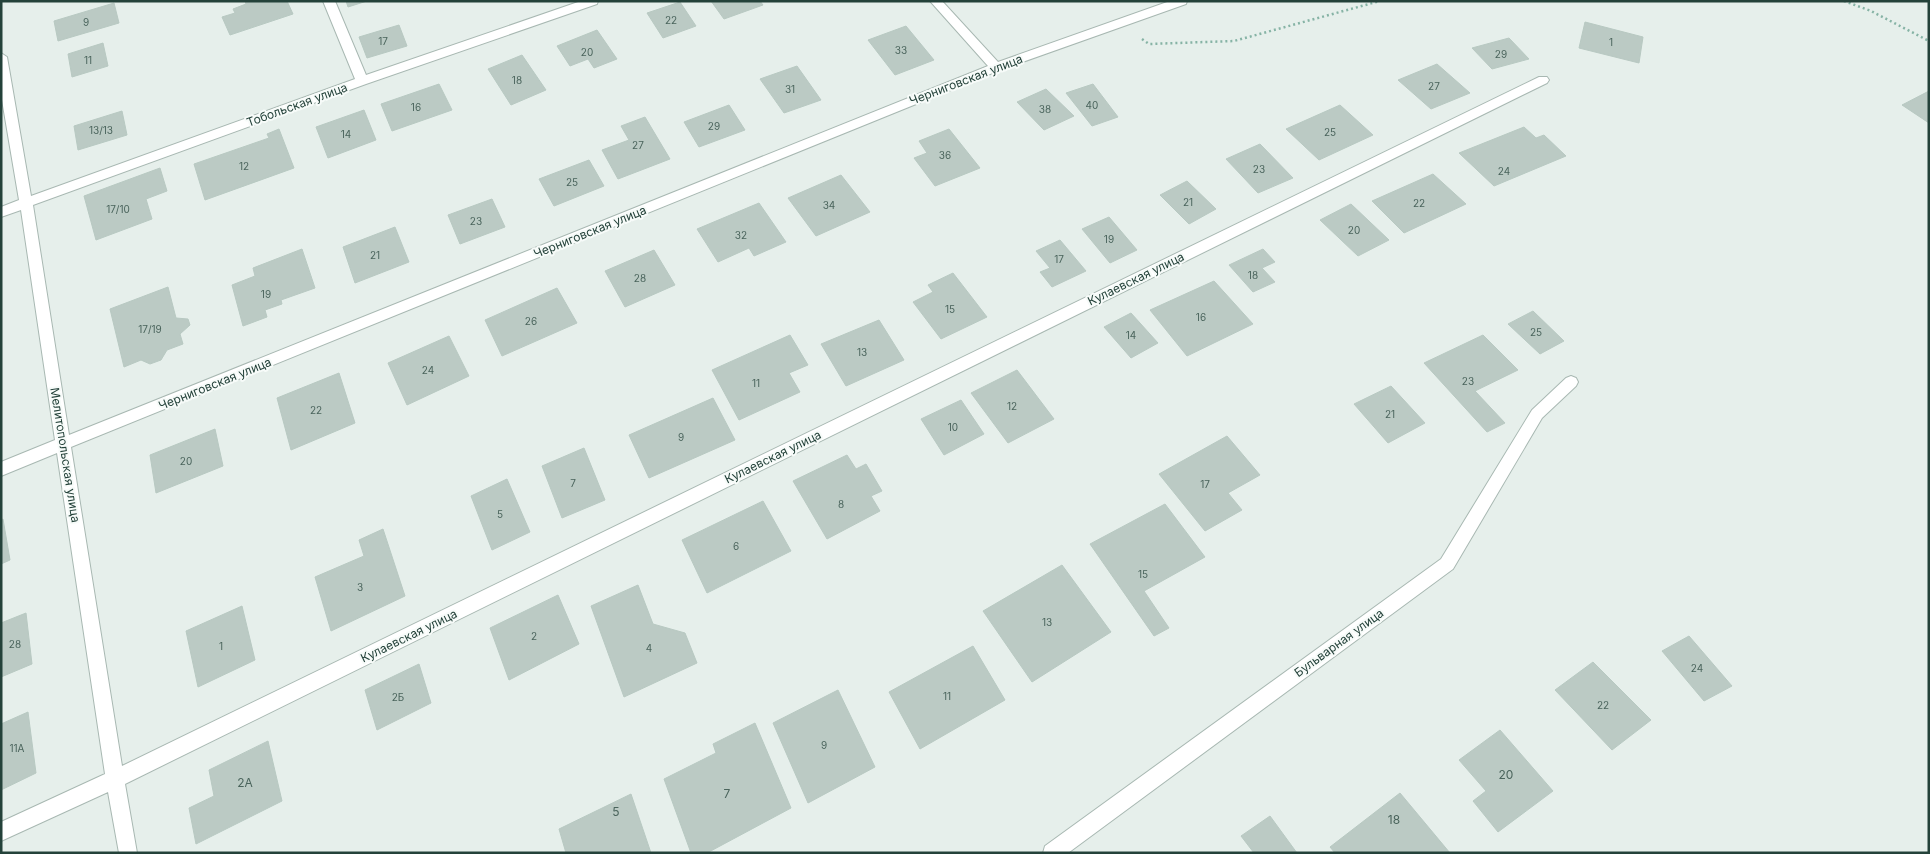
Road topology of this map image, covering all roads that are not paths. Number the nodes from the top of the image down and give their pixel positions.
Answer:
1 (329, 1) edge
2 (594, 1) edge
3 (935, 1) edge
4 (1182, 1) edge
5 (1, 57) edge
6 (996, 67) junction
7 (1543, 80) dead end
8 (362, 81) junction
9 (26, 204) junction
10 (1, 212) edge
11 (1571, 382) dead end
12 (63, 446) junction
13 (1, 469) edge
14 (115, 780) junction
15 (1, 832) edge
16 (128, 853) edge
17 (1052, 853) edge

1 - 8 street
2 - 8 street, Тобольская улица
3 - 6 street
4 - 6 street, Черниговская улица
5 - 9 street, Мелитопольская улица
6 - 12 street, Черниговская улица
7 - 14 street, Кулаевская улица
8 - 9 street, Тобольская улица
9 - 10 street, Тобольская улица
9 - 12 street, Мелитопольская улица
11 - 17 street, Бульварная улица
12 - 13 street, Черниговская улица
12 - 14 street, Мелитопольская улица
14 - 15 street, Кулаевская улица
14 - 16 street, Мелитопольская улица

